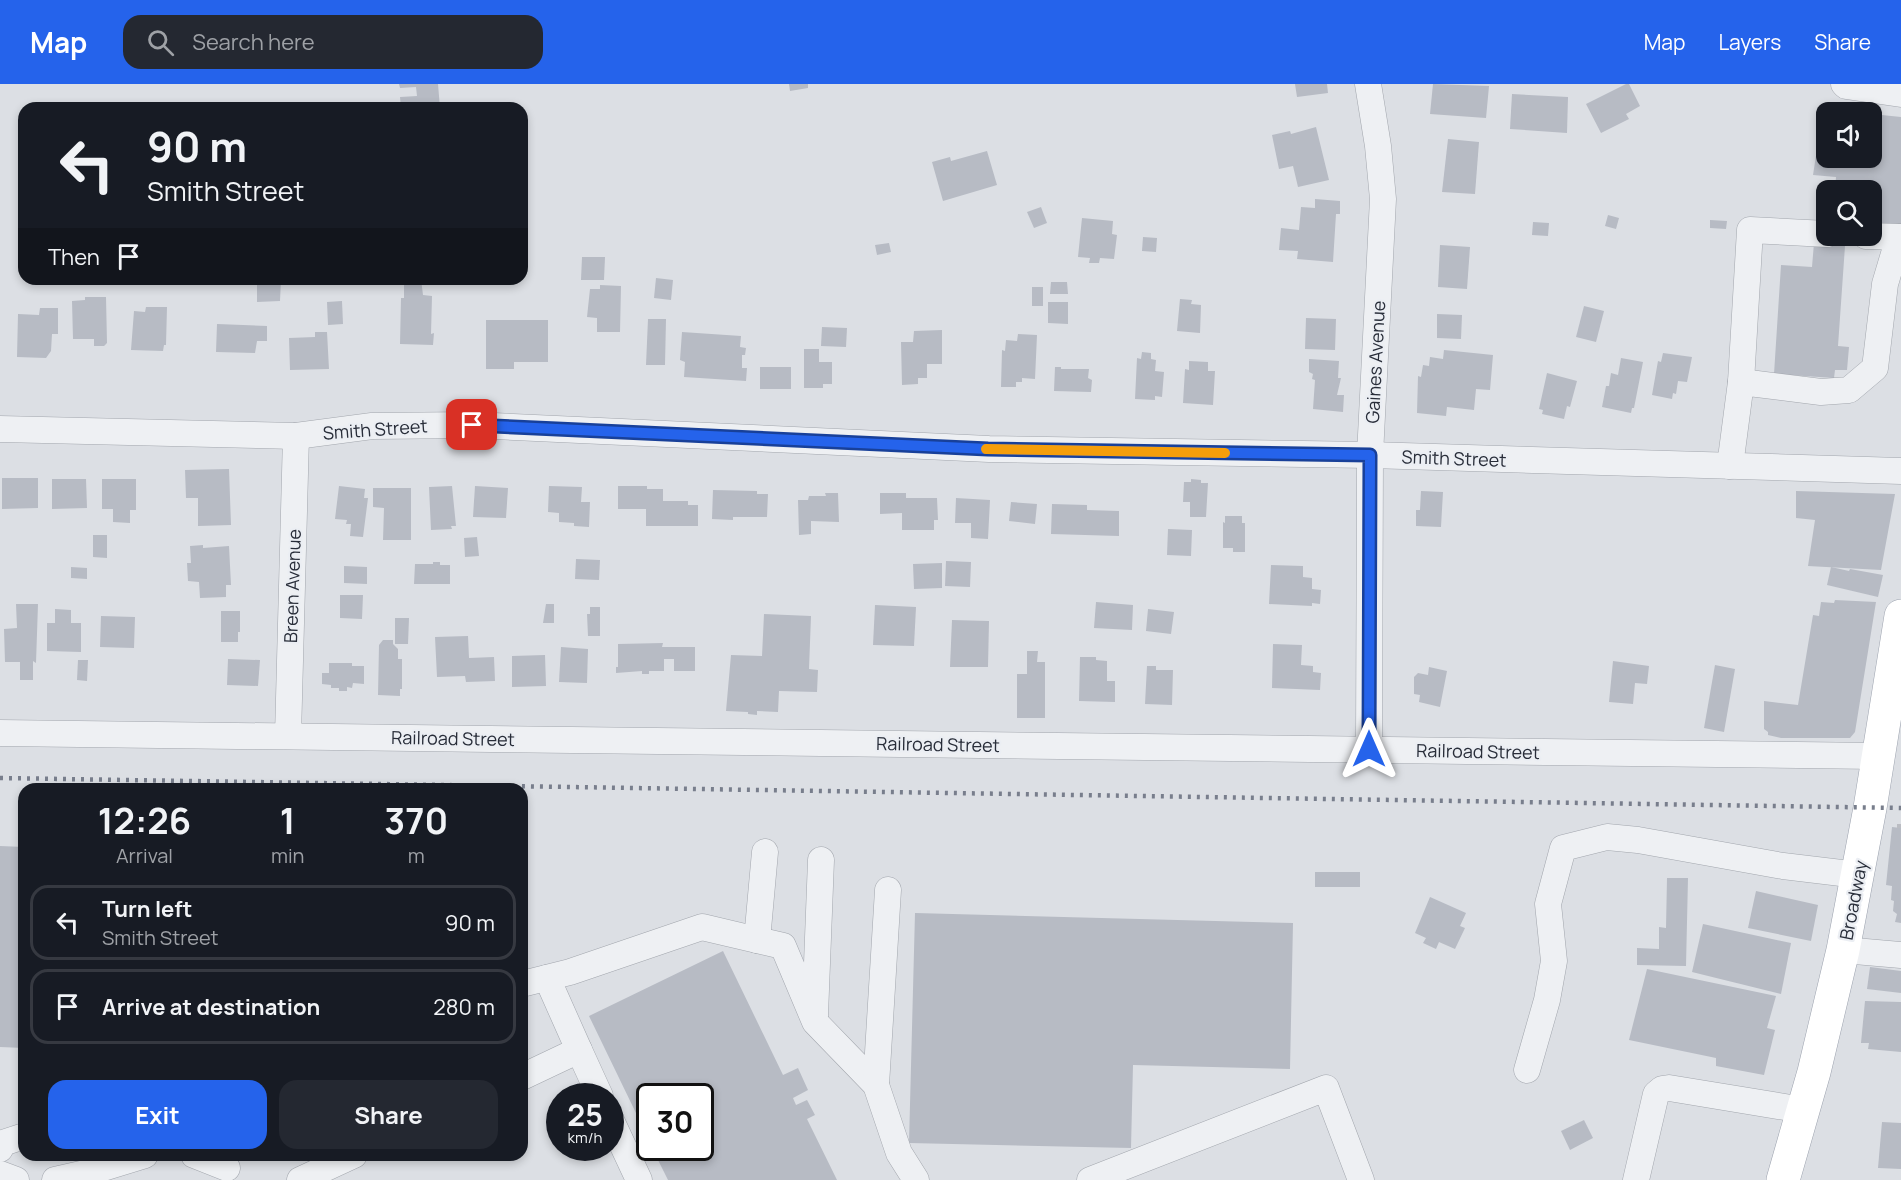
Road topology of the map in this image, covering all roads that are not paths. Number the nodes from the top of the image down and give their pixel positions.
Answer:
1 (1368, 84) edge
2 (1844, 84) edge
3 (1901, 94) edge
4 (1816, 233) edge
5 (1882, 236) edge
6 (1900, 237) edge
7 (1741, 382) junction
8 (0, 429) edge
9 (296, 436) junction
10 (1370, 455) junction
11 (1730, 466) junction
12 (1901, 471) edge
13 (1901, 616) edge
14 (0, 733) edge
15 (288, 736) junction
16 (1369, 749) junction
17 (1877, 756) junction
18 (765, 852) dead end
19 (821, 860) dead end
20 (1858, 875) junction
21 (888, 890) dead end
22 (757, 940) junction
23 (1843, 950) junction
24 (1901, 955) edge
25 (547, 978) junction
26 (528, 983) edge
27 (815, 1022) junction
28 (579, 1050) junction
29 (1527, 1070) dead end
30 (528, 1074) edge
31 (594, 1083) edge
32 (876, 1085) junction
33 (1803, 1110) junction
34 (18, 1139) edge
35 (624, 1148) edge
36 (0, 1149) edge
37 (128, 1161) edge
38 (209, 1161) edge
39 (334, 1161) edge
40 (227, 1168) edge
41 (307, 1169) edge
42 (0, 1174) edge
43 (83, 1177) edge
44 (16, 1180) edge
45 (55, 1180) edge
46 (639, 1180) edge
47 (916, 1180) edge
48 (1090, 1180) edge
49 (1361, 1180) edge
50 (1636, 1180) edge
51 (1783, 1180) edge

1 - 10 street, Gaines Avenue
2 - 3 street
4 - 7 street
5 - 6 street
6 - 7 street
7 - 11 street
8 - 9 street, Smith Street
9 - 10 street, Smith Street
9 - 15 street, Breen Avenue
10 - 11 street, Smith Street
10 - 16 street, Gaines Avenue
11 - 12 street, Smith Street
13 - 17 main road, Broadway
14 - 15 street, Railroad Street
15 - 16 street, Railroad Street
16 - 17 street, Railroad Street
17 - 20 main road, Broadway
18 - 22 street
19 - 27 street
20 - 23 main road, Broadway
20 - 29 street
21 - 32 street
22 - 25 street
22 - 27 street
23 - 24 street
23 - 33 main road, Broadway
25 - 26 street
25 - 28 street
27 - 32 street
28 - 30 street
28 - 31 street
32 - 47 street
33 - 50 street
33 - 51 main road, Broadway
34 - 36 street
35 - 46 street
37 - 43 street
38 - 40 street
39 - 41 street
42 - 44 street
43 - 45 street
48 - 49 street

